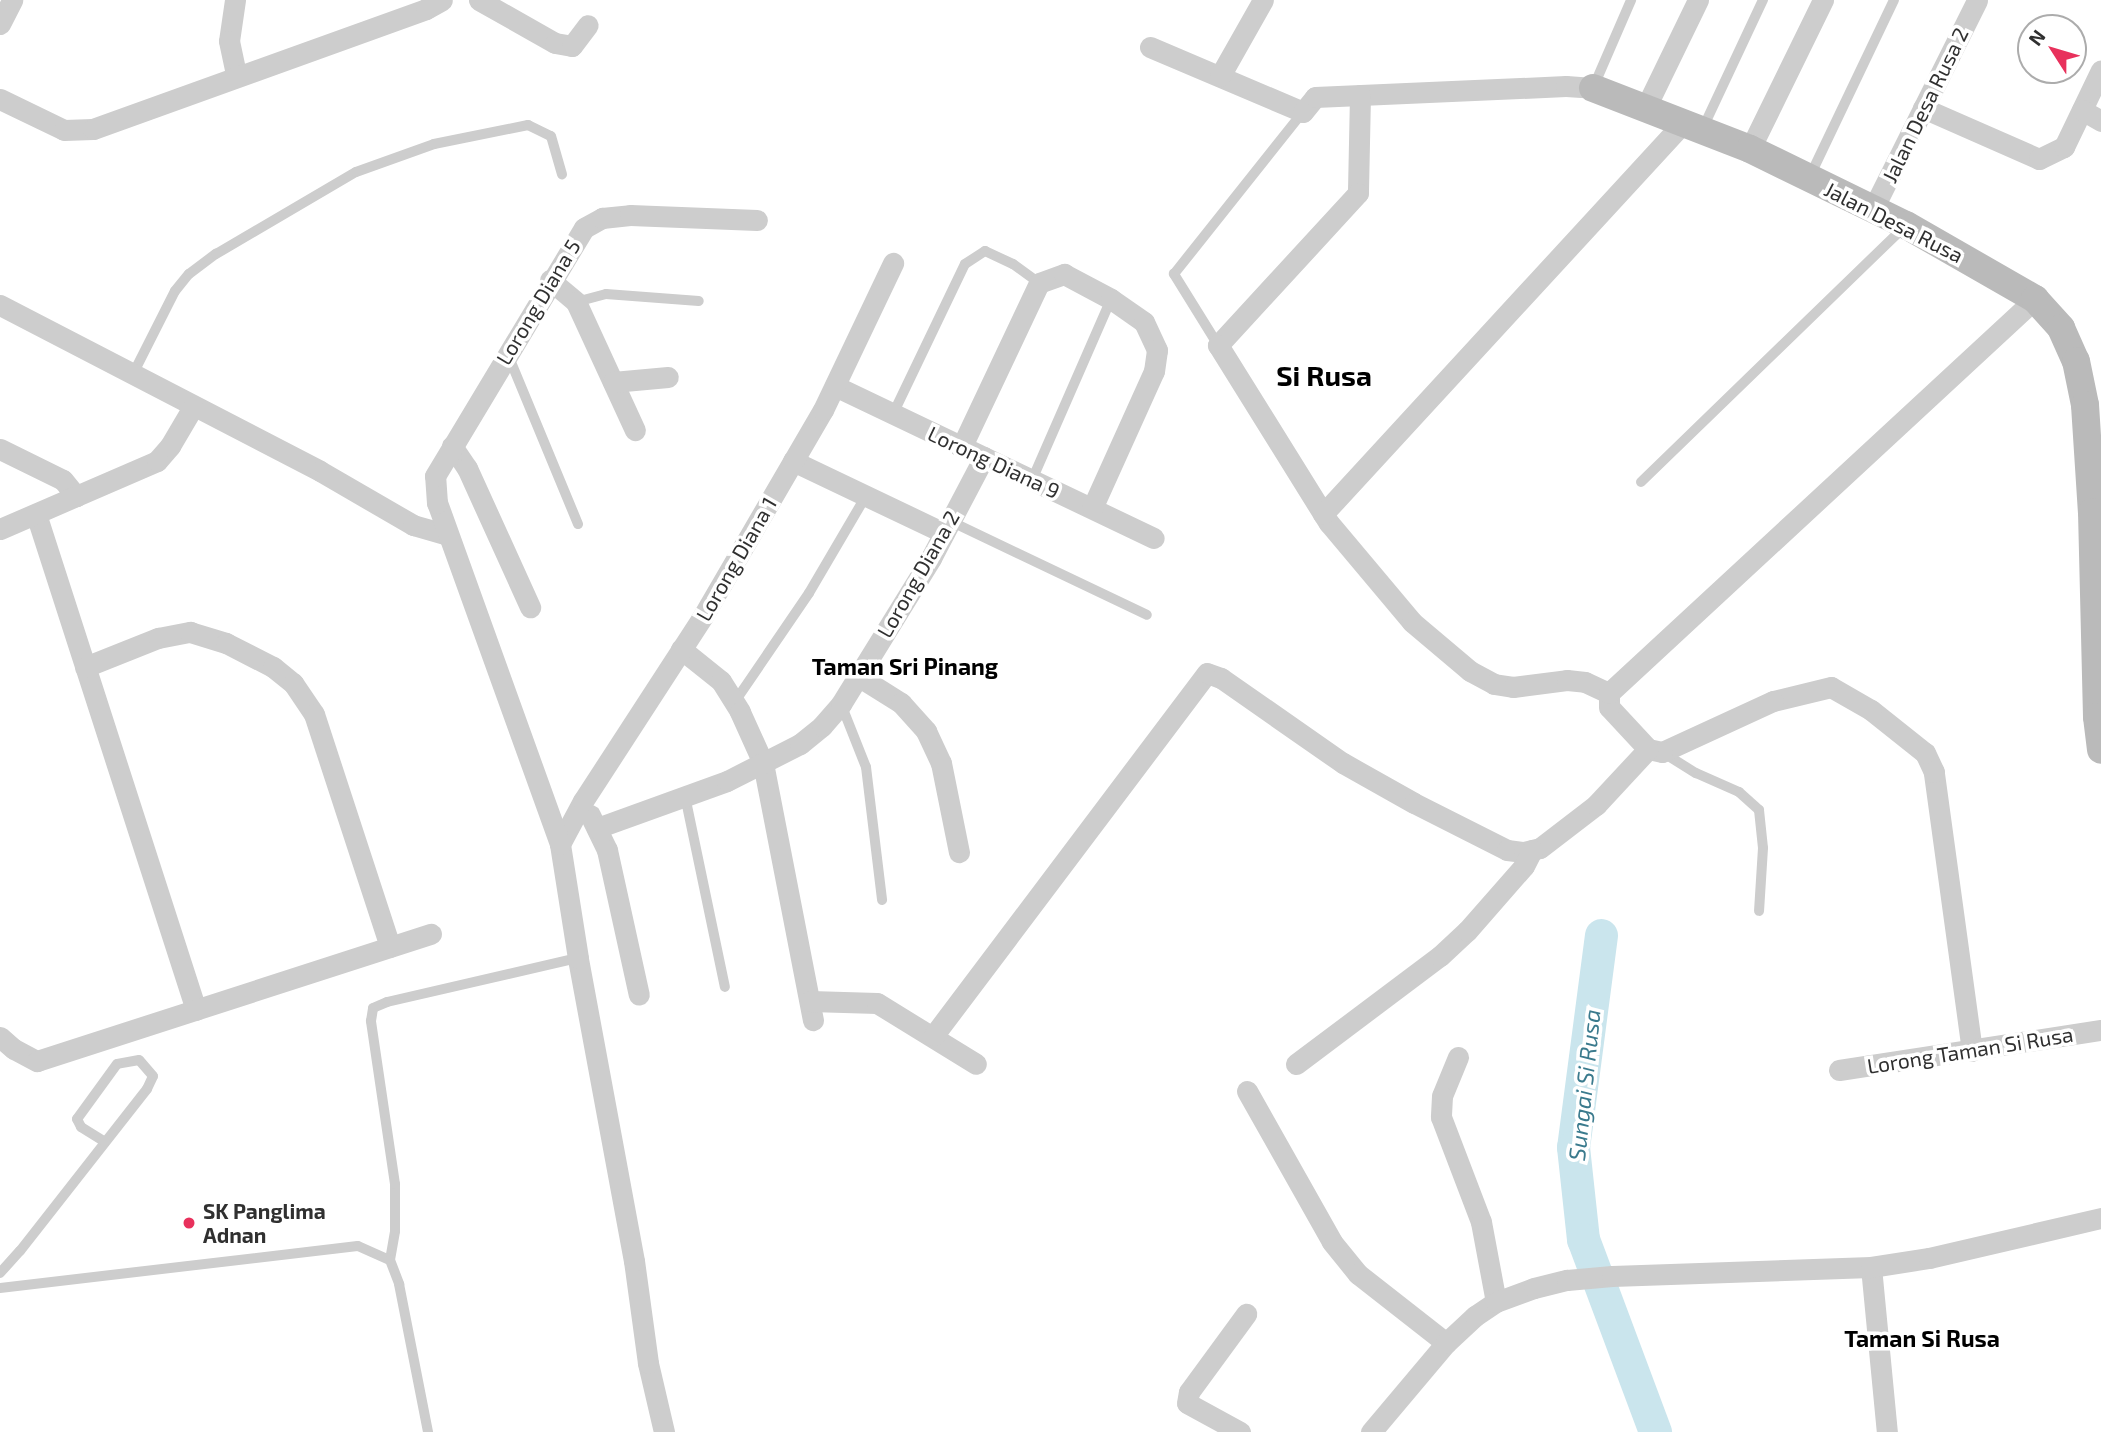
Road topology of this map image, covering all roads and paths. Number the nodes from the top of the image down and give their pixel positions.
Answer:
1 (12, 0) edge
2 (234, 0) edge
3 (442, 0) edge
4 (480, 0) edge
5 (1263, 0) edge
6 (1631, 0) edge
7 (1698, 0) edge
8 (1763, 0) edge
9 (1823, 0) edge
10 (1894, 0) edge
11 (1977, 0) edge
12 (0, 24) edge
13 (588, 25) dead end
14 (1150, 47) dead end
15 (2101, 70) edge
16 (236, 75) junction
17 (1220, 76) junction
18 (1593, 88) junction
19 (1360, 95) junction
20 (0, 99) edge
21 (1646, 107) junction
22 (1923, 108) junction
23 (2082, 110) junction
24 (1303, 111) junction
25 (2101, 121) edge
26 (1693, 126) junction
27 (1750, 149) junction
28 (562, 174) dead end
29 (1809, 178) junction
30 (1873, 209) junction
31 (757, 220) dead end
32 (1906, 225) junction
33 (893, 263) dead end
34 (550, 280) junction
35 (1039, 283) junction
36 (1111, 299) junction
37 (2035, 299) junction
38 (699, 301) dead end
39 (576, 302) junction
40 (0, 304) edge
41 (1219, 345) junction
42 (507, 353) junction
43 (132, 376) junction
44 (667, 377) dead end
45 (613, 382) junction
46 (835, 386) junction
47 (194, 407) junction
48 (893, 414) junction
49 (635, 430) dead end
50 (452, 446) junction
51 (962, 446) junction
52 (0, 449) edge
53 (984, 457) junction
54 (793, 461) junction
55 (1032, 480) junction
56 (1641, 482) dead end
57 (76, 496) junction
58 (866, 496) junction
59 (1092, 508) junction
60 (36, 514) junction
61 (1323, 514) junction
62 (578, 524) dead end
63 (947, 527) junction
64 (0, 529) edge
65 (448, 535) junction
66 (1154, 538) dead end
67 (530, 607) dead end
68 (1147, 615) dead end
69 (681, 649) junction
70 (85, 667) junction
71 (858, 676) junction
72 (1609, 693) junction
73 (734, 703) junction
74 (841, 704) junction
75 (2101, 750) edge
76 (1655, 751) junction
77 (763, 762) junction
78 (685, 796) junction
79 (583, 801) junction
80 (597, 828) junction
81 (560, 844) junction
82 (1532, 850) junction
83 (959, 852) dead end
84 (882, 900) dead end
85 (1759, 911) dead end
86 (431, 934) dead end
87 (390, 947) junction
88 (578, 958) junction
89 (725, 987) dead end
90 (639, 995) dead end
91 (196, 1010) junction
92 (2101, 1030) edge
93 (934, 1035) junction
94 (0, 1037) edge
95 (1972, 1051) junction
96 (1458, 1057) dead end
97 (976, 1064) dead end
98 (1296, 1064) dead end
99 (1839, 1069) dead end
100 (1247, 1091) dead end
101 (105, 1142) junction
102 (2101, 1218) edge
103 (390, 1260) junction
104 (1871, 1267) junction
105 (0, 1273) edge
106 (0, 1288) edge
107 (1496, 1302) junction
108 (1246, 1314) dead end
109 (1446, 1343) junction
110 (1884, 1431) edge
111 (428, 1432) edge
112 (664, 1432) edge
113 (1240, 1432) edge
114 (1371, 1432) edge

1 - 12 street
2 - 16 street
3 - 16 street
4 - 13 street
5 - 17 street
6 - 18 lane
7 - 21 street
8 - 26 lane
9 - 27 street
10 - 29 lane
11 - 22 street, Jalan Desa Rusa 2
14 - 17 street
15 - 23 street
16 - 20 street
17 - 24 street
18 - 19 street, Jalan Desa Rusa
18 - 21 street, Jalan Desa Rusa
19 - 24 street, Jalan Desa Rusa
19 - 41 street
21 - 26 street, Jalan Desa Rusa
22 - 23 street
22 - 30 street, Jalan Desa Rusa 2
23 - 25 street
24 - 41 lane
26 - 27 street, Jalan Desa Rusa
26 - 61 street
27 - 29 street, Jalan Desa Rusa
28 - 43 lane
29 - 30 street, Jalan Desa Rusa
30 - 32 street, Jalan Desa Rusa
31 - 34 street, Lorong Diana 5
32 - 37 street, Jalan Desa Rusa
32 - 56 lane
33 - 46 street, Lorong Diana 1
34 - 39 street
34 - 42 street, Lorong Diana 5
35 - 36 street
35 - 48 lane
35 - 51 street
36 - 55 lane
36 - 59 street
37 - 72 street
37 - 75 street, Jalan Desa Rusa
38 - 39 lane
39 - 45 street
40 - 43 street
41 - 61 street
42 - 50 street, Lorong Diana 5
42 - 62 lane
43 - 47 street
44 - 45 street
45 - 49 street
46 - 48 street, Lorong Diana 9
46 - 54 street, Lorong Diana 1
47 - 57 street
47 - 65 street
48 - 51 street, Lorong Diana 9
50 - 65 street, Lorong Diana 5
50 - 67 street
51 - 53 street, Lorong Diana 9
52 - 57 street
53 - 55 street, Lorong Diana 9
53 - 63 street, Lorong Diana 2
54 - 58 street
54 - 69 street, Lorong Diana 1
55 - 59 street, Lorong Diana 9
57 - 60 street
58 - 63 street
58 - 73 lane
59 - 66 street, Lorong Diana 9
60 - 64 street
60 - 70 street
61 - 72 street
63 - 68 lane
63 - 71 street, Lorong Diana 2
65 - 81 street, Lorong Diana 5
69 - 73 street
69 - 79 street, Lorong Diana 1
70 - 87 street
70 - 91 street
71 - 74 street, Lorong Diana 2
71 - 83 street
72 - 76 street
73 - 77 street
74 - 77 street, Lorong Diana 2
74 - 84 lane
76 - 82 street
76 - 85 lane
76 - 95 street
77 - 78 street, Lorong Diana 2
77 - 93 street
78 - 80 street, Lorong Diana 2
78 - 89 lane
79 - 80 street
79 - 81 street, Lorong Diana 1
80 - 90 street
81 - 88 street, Lorong Diana 5
82 - 93 street
82 - 98 street
86 - 87 street
87 - 91 street
88 - 103 lane
88 - 112 street, Lorong Diana 5
91 - 94 street
92 - 95 street, Lorong Taman Si Rusa
93 - 97 street
95 - 99 street, Lorong Taman Si Rusa
96 - 107 street
100 - 109 street
101 - 101 lane
101 - 105 lane
102 - 104 street
103 - 106 lane
103 - 111 lane
104 - 107 street
104 - 110 street
107 - 109 street
108 - 113 street
109 - 114 street

